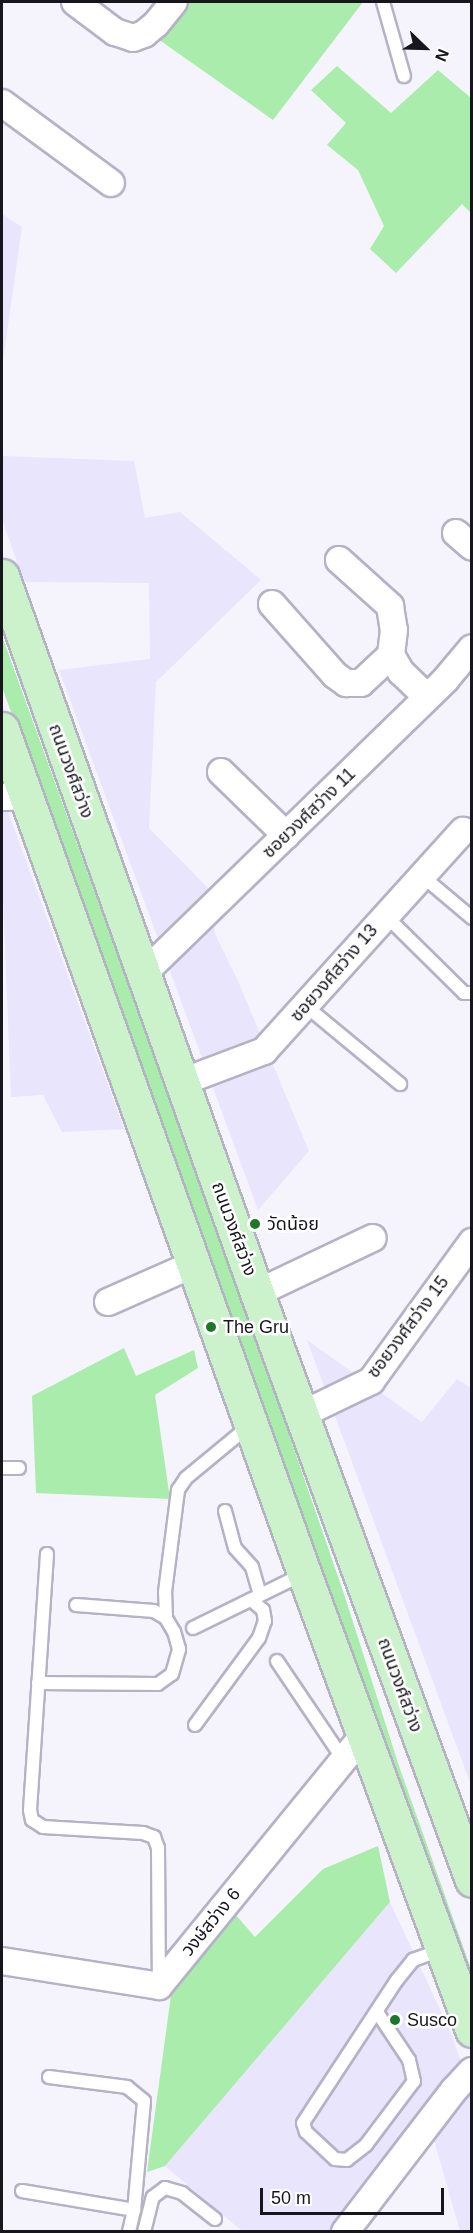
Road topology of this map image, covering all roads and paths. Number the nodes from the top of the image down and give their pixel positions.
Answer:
1 (75, 2) edge
2 (174, 2) edge
3 (383, 2) edge
4 (404, 75) dead end
5 (2, 103) edge
6 (111, 183) dead end
7 (339, 560) dead end
8 (2, 576) edge
9 (272, 604) dead end
10 (471, 648) edge
11 (391, 655) junction
12 (427, 697) junction
13 (2, 729) edge
14 (221, 772) dead end
15 (14, 796) edge
16 (463, 831) dead end
17 (286, 835) junction
18 (422, 875) junction
19 (384, 915) junction
20 (471, 918) edge
21 (143, 974) junction
22 (471, 993) edge
23 (307, 1007) junction
24 (182, 1082) junction
25 (400, 1084) dead end
26 (373, 1239) dead end
27 (471, 1242) edge
28 (192, 1265) junction
29 (257, 1293) junction
30 (108, 1302) dead end
31 (301, 1415) junction
32 (251, 1424) junction
33 (2, 1468) edge
34 (19, 1468) dead end
35 (225, 1511) dead end
36 (47, 1554) dead end
37 (304, 1573) junction
38 (256, 1597) junction
39 (76, 1605) dead end
40 (166, 1618) junction
41 (193, 1628) dead end
42 (278, 1661) dead end
43 (38, 1683) junction
44 (195, 1725) dead end
45 (364, 1735) junction
46 (343, 1759) junction
47 (471, 1880) edge
48 (442, 1949) junction
49 (2, 1961) edge
50 (159, 1986) junction
51 (377, 2012) junction
52 (471, 2030) edge
53 (471, 2071) edge
54 (49, 2077) dead end
55 (22, 2191) dead end
56 (134, 2210) junction
57 (215, 2219) dead end
58 (129, 2232) edge
59 (144, 2232) edge
60 (345, 2232) edge

1 - 2 street
3 - 4 lane
5 - 6 street
7 - 11 street
8 - 21 main road, ถนนวงศ์สว่าง
9 - 11 street
10 - 12 street, ซอยวงศ์สว่าง 11
11 - 12 street
12 - 17 street, ซอยวงศ์สว่าง 11
13 - 15 main road
14 - 17 street
15 - 28 main road
16 - 18 street, ซอยวงศ์สว่าง 13
17 - 21 street, ซอยวงศ์สว่าง 11
18 - 19 street, ซอยวงศ์สว่าง 13
18 - 20 lane
19 - 22 lane
19 - 23 street, ซอยวงศ์สว่าง 13
21 - 24 main road, ถนนวงศ์สว่าง
23 - 24 street, ซอยวงศ์สว่าง 13
23 - 25 lane
24 - 29 main road, ถนนวงศ์สว่าง
26 - 29 street
27 - 31 street, ซอยวงศ์สว่าง 15
28 - 30 street
28 - 32 main road
29 - 31 main road, ถนนวงศ์สว่าง
31 - 47 main road, ถนนวงศ์สว่าง
32 - 37 main road
32 - 40 lane
33 - 34 lane
35 - 38 lane
36 - 43 lane
37 - 38 lane
37 - 45 main road
38 - 41 lane
38 - 44 lane
39 - 40 lane
40 - 43 lane
42 - 46 lane
43 - 50 lane
45 - 46 street, วงษ์สว่าง 6
45 - 48 main road
46 - 50 street, วงษ์สว่าง 6
48 - 51 lane
48 - 52 main road
49 - 50 street
51 - 51 lane
53 - 60 street
54 - 56 lane
55 - 56 lane
56 - 58 lane
57 - 59 lane

